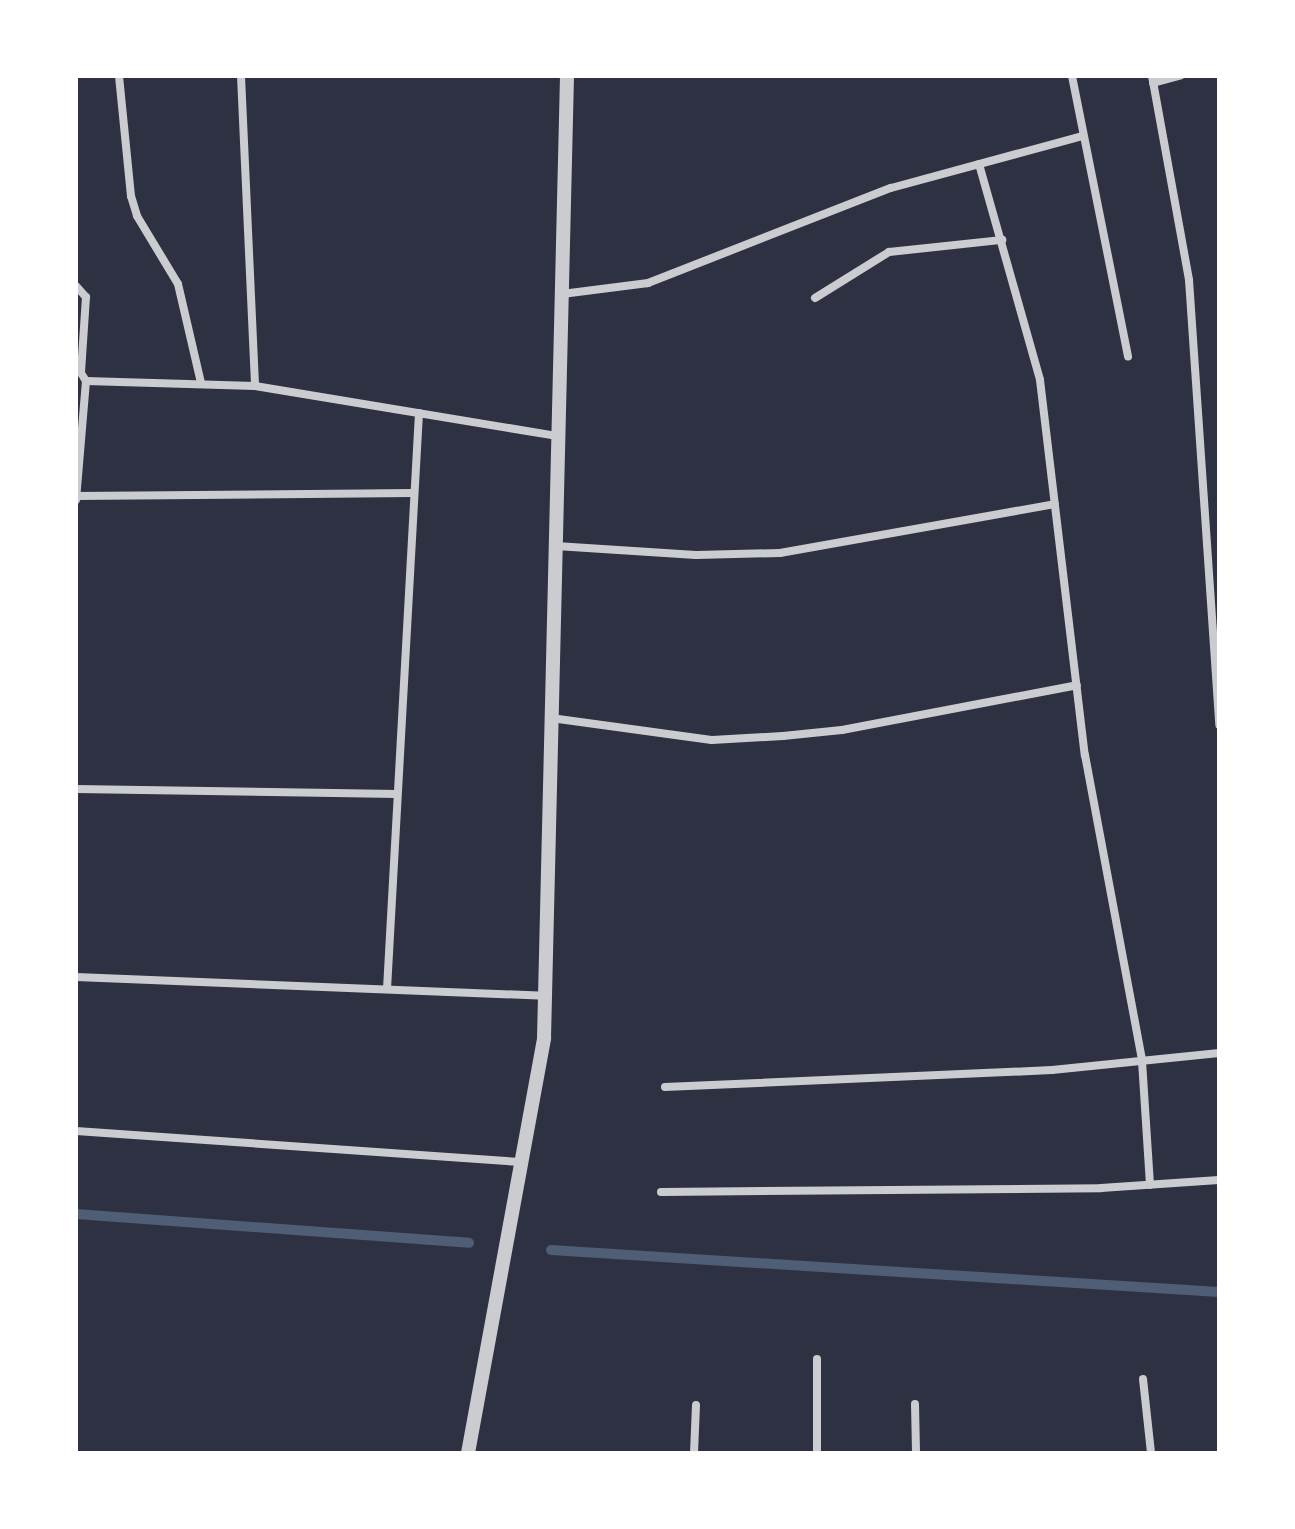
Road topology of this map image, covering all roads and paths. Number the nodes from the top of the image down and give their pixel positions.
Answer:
1 (119, 76) edge
2 (241, 76) edge
3 (567, 76) edge
4 (1072, 76) edge
5 (1180, 76) edge
6 (1152, 80) edge
7 (1083, 136) junction
8 (979, 164) junction
9 (1002, 240) junction
10 (76, 286) edge
11 (562, 294) junction
12 (815, 298) dead end
13 (1128, 356) dead end
14 (86, 381) junction
15 (201, 383) junction
16 (255, 386) junction
17 (419, 413) junction
18 (558, 436) junction
19 (414, 493) junction
20 (76, 498) edge
21 (1055, 504) junction
22 (556, 546) junction
23 (1077, 685) junction
24 (551, 718) junction
25 (1219, 725) edge
26 (76, 789) edge
27 (397, 794) junction
28 (76, 977) edge
29 (387, 989) junction
30 (545, 996) junction
31 (1219, 1053) edge
32 (1142, 1061) junction
33 (665, 1087) dead end
34 (76, 1131) edge
35 (521, 1162) junction
36 (1219, 1180) edge
37 (1150, 1185) junction
38 (661, 1192) dead end
39 (817, 1359) dead end
40 (1143, 1379) dead end
41 (915, 1404) dead end
42 (696, 1405) dead end
43 (468, 1453) edge
44 (694, 1453) edge
45 (817, 1453) edge
46 (916, 1453) edge
47 (1151, 1453) edge

1 - 15 street
2 - 16 street
3 - 11 street
4 - 7 street
5 - 6 street
6 - 25 street
7 - 8 street
7 - 13 street
8 - 9 street
8 - 11 street
9 - 12 street
9 - 21 street
10 - 14 street
11 - 18 street
14 - 15 street
14 - 20 street
15 - 16 street
16 - 17 street
17 - 18 street
17 - 19 street
18 - 22 street
19 - 20 street
19 - 27 street
21 - 22 street
21 - 23 street
22 - 24 street
23 - 24 street
23 - 32 street
24 - 30 street
26 - 27 street
27 - 29 street
28 - 29 street
29 - 30 street
30 - 35 street
31 - 32 street
32 - 33 street
32 - 37 street
34 - 35 street
35 - 43 street
36 - 37 street
37 - 38 street
39 - 45 street
40 - 47 street
41 - 46 street
42 - 44 street

